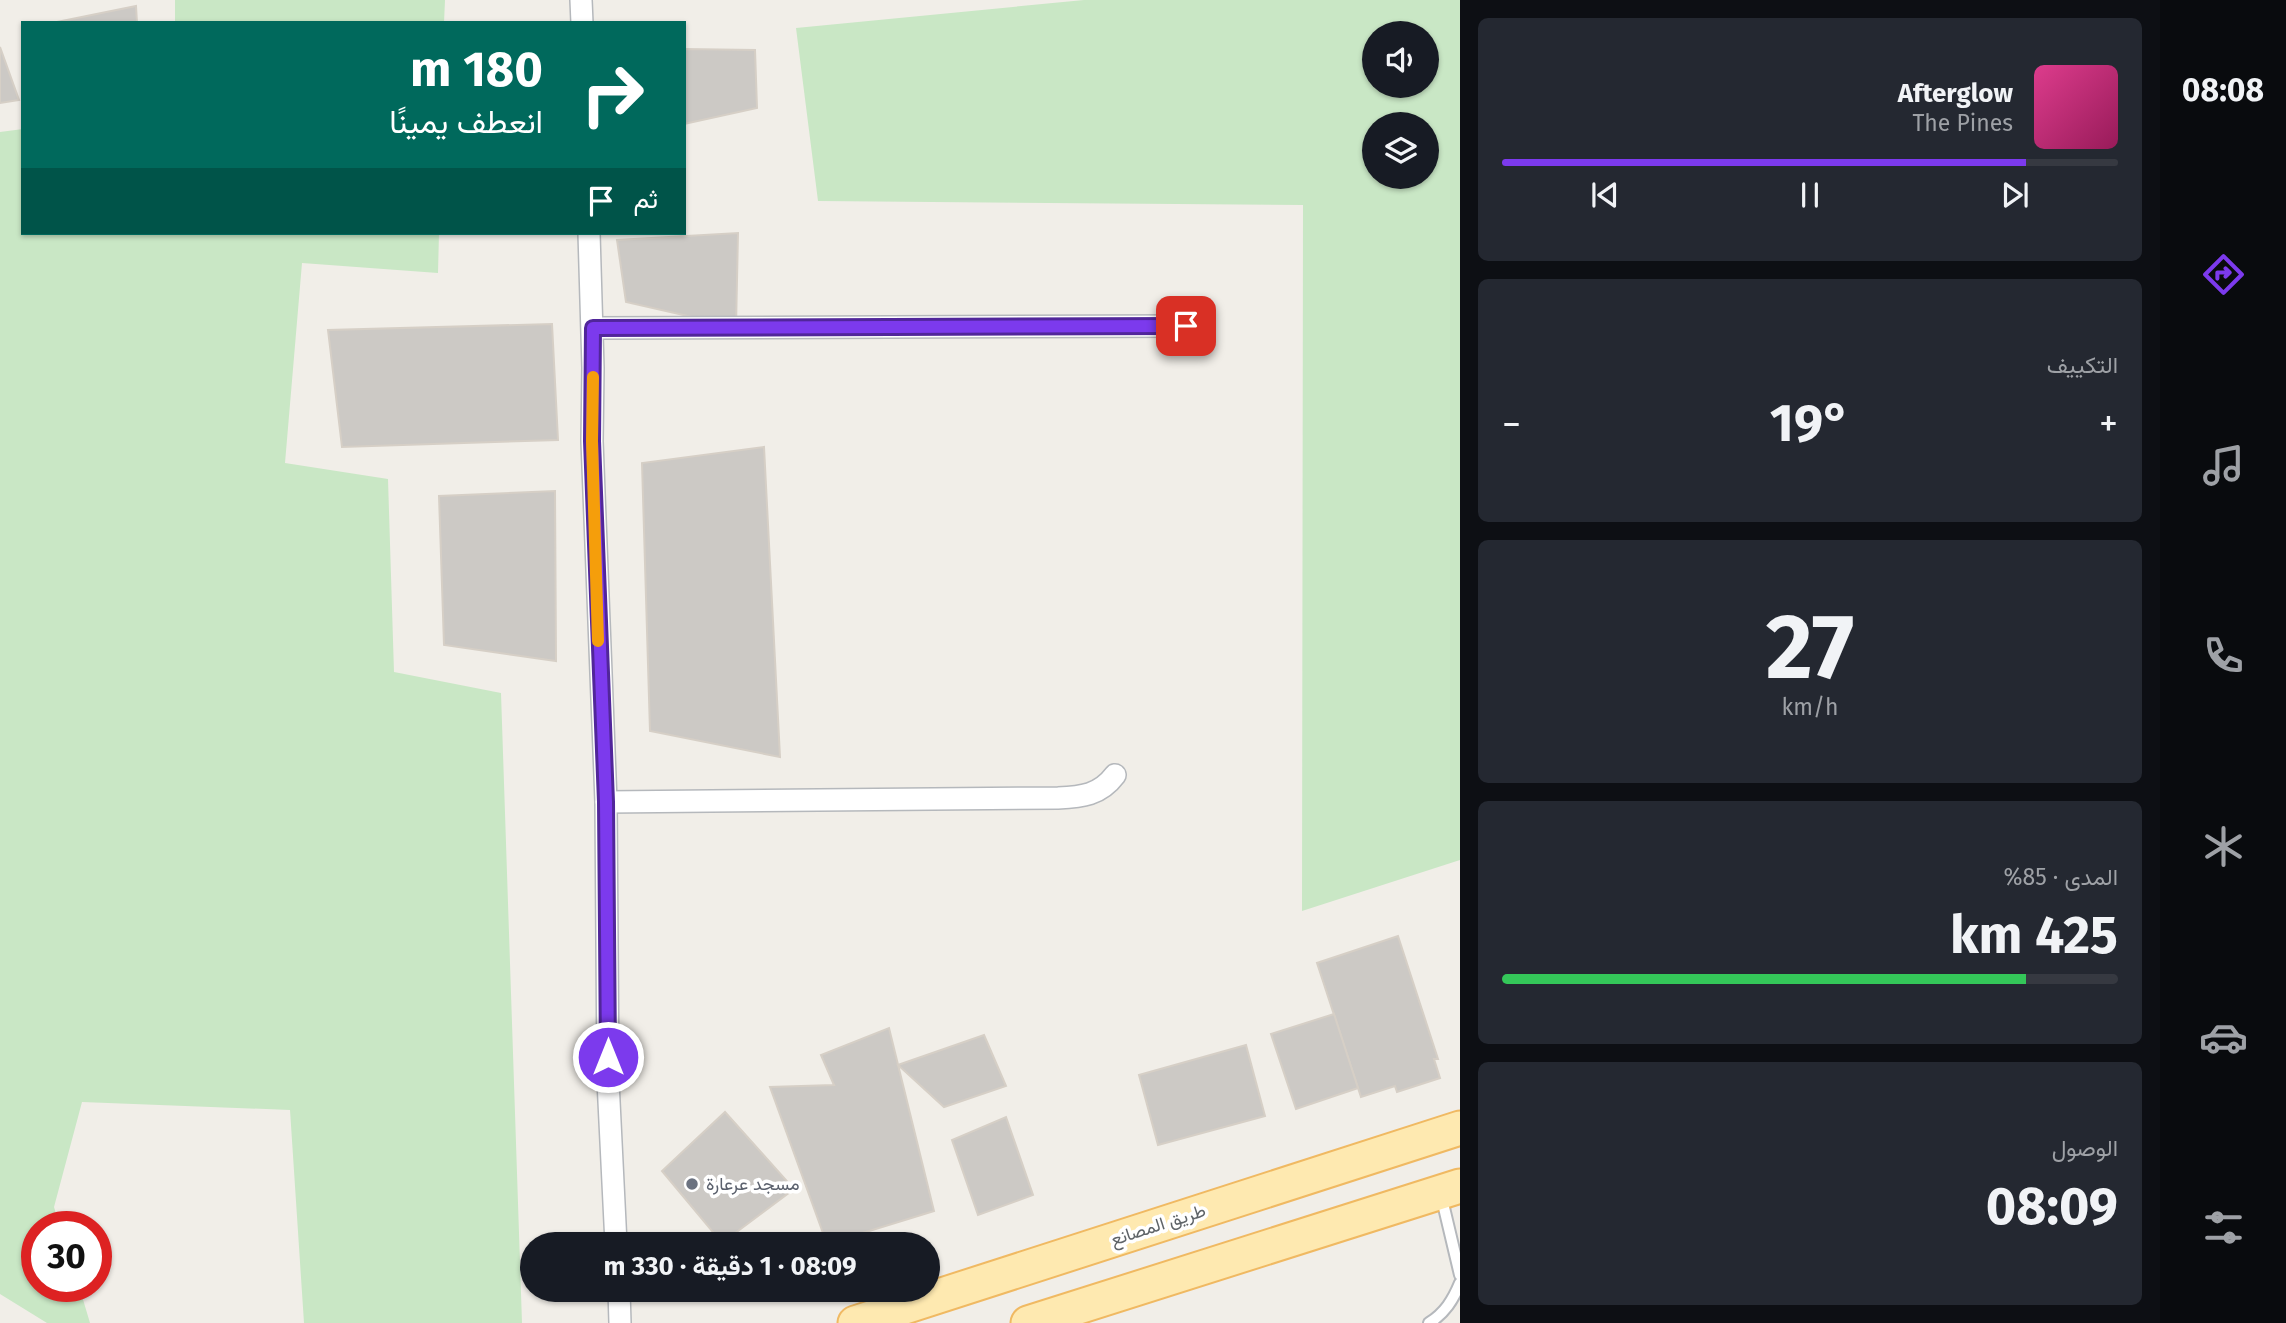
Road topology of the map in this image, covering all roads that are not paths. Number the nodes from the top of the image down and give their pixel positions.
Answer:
1 (581, 0) edge
2 (582, 21) edge
3 (589, 235) edge
4 (1186, 326) dead end
5 (593, 328) junction
6 (1115, 775) dead end
7 (606, 802) junction
8 (1460, 1128) edge
9 (1450, 1189) edge
10 (615, 1232) edge
11 (1077, 1251) junction
12 (1460, 1275) edge
13 (1460, 1283) edge
14 (619, 1302) edge
15 (1089, 1303) junction
16 (620, 1323) edge
17 (855, 1323) edge
18 (1028, 1323) edge
19 (1429, 1323) edge

1 - 2 street
3 - 5 street
4 - 5 street
5 - 7 street
6 - 7 street
7 - 10 street
8 - 11 main road, طريق المصانع
9 - 12 lane
9 - 15 main road
11 - 15 main road
11 - 17 main road, طريق المصانع
13 - 19 lane
14 - 16 street
15 - 18 main road

